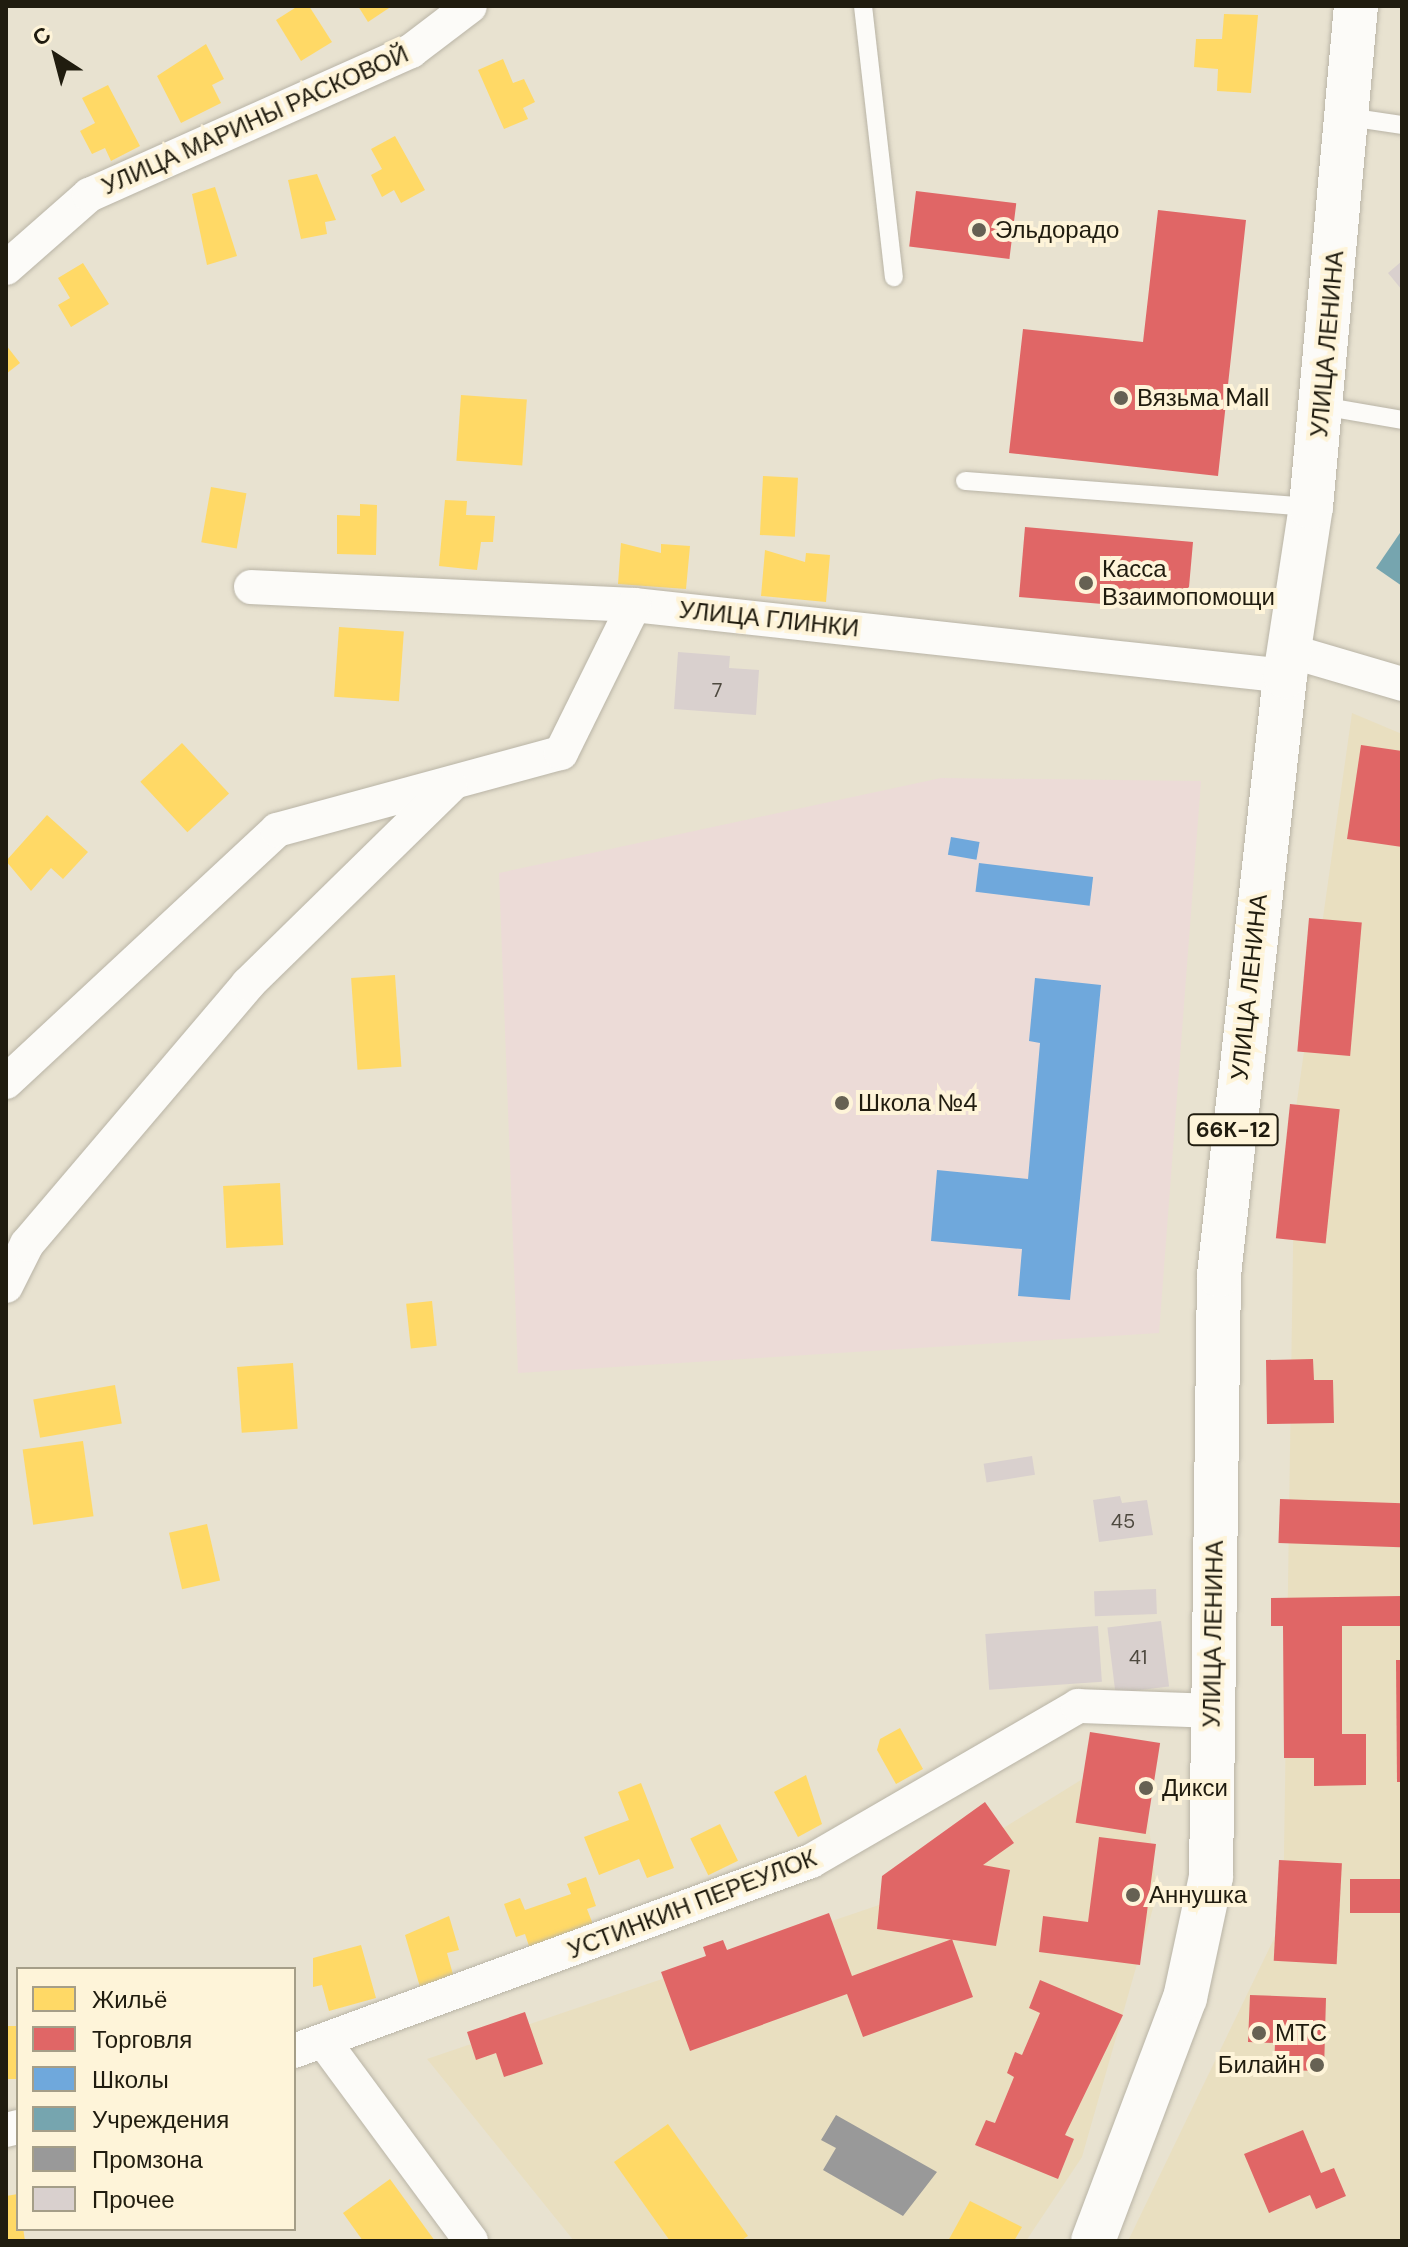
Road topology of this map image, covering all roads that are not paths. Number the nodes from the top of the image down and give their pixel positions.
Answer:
1 (470, 6) edge
2 (863, 6) edge
3 (1356, 6) edge
4 (1348, 117) junction
5 (1402, 125) edge
6 (6, 268) edge
7 (894, 277) dead end
8 (1321, 406) junction
9 (1402, 420) edge
10 (965, 481) dead end
11 (1311, 507) junction
12 (251, 587) dead end
13 (634, 605) junction
14 (1287, 664) junction
15 (1402, 684) edge
16 (453, 783) junction
17 (6, 1082) edge
18 (6, 1286) edge
19 (1212, 1711) junction
20 (309, 2047) edge
21 (471, 2241) edge
22 (1093, 2241) edge

1 - 6 street, УЛИЦА МАРИНЫ РАСКОВОЙ
2 - 7 lane
3 - 4 main road, УЛИЦА ЛЕНИНА / 66К-12
4 - 5 lane
4 - 8 main road, УЛИЦА ЛЕНИНА / 66К-12
8 - 9 lane
8 - 11 main road, УЛИЦА ЛЕНИНА / 66К-12
10 - 11 lane
11 - 14 main road, УЛИЦА ЛЕНИНА / 66К-12
12 - 13 street, УЛИЦА ГЛИНКИ
13 - 14 street, УЛИЦА ГЛИНКИ
13 - 16 street
14 - 15 street, УЛИЦА ГЛИНКИ
14 - 19 main road, УЛИЦА ЛЕНИНА / 66К-12
16 - 17 street
16 - 18 street
19 - 20 street, УСТИНКИН ПЕРЕУЛОК
19 - 22 main road, УЛИЦА ЛЕНИНА / 66К-12
20 - 21 street

